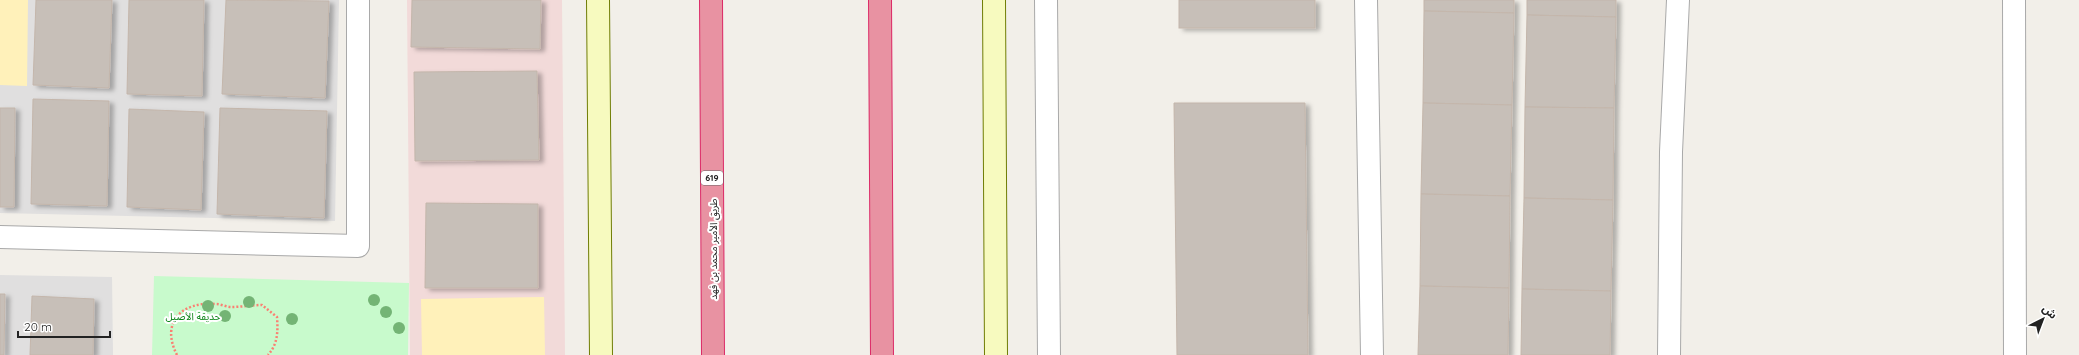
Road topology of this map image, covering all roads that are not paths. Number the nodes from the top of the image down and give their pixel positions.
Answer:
1 (358, 0) edge
2 (598, 0) edge
3 (711, 0) edge
4 (880, 0) edge
5 (994, 0) edge
6 (1046, 0) edge
7 (1366, 0) edge
8 (1678, 0) edge
9 (2014, 0) edge
10 (0, 237) edge
11 (600, 355) edge
12 (713, 355) edge
13 (882, 355) edge
14 (996, 355) edge
15 (1049, 355) edge
16 (1372, 355) edge
17 (1669, 355) edge
18 (2015, 355) edge

1 - 10 street
2 - 11 main road
3 - 12 highway, طريق الأمير محمد بن فهد / 619
4 - 13 highway
5 - 14 main road
6 - 15 street
7 - 16 street
8 - 17 street
9 - 18 street

